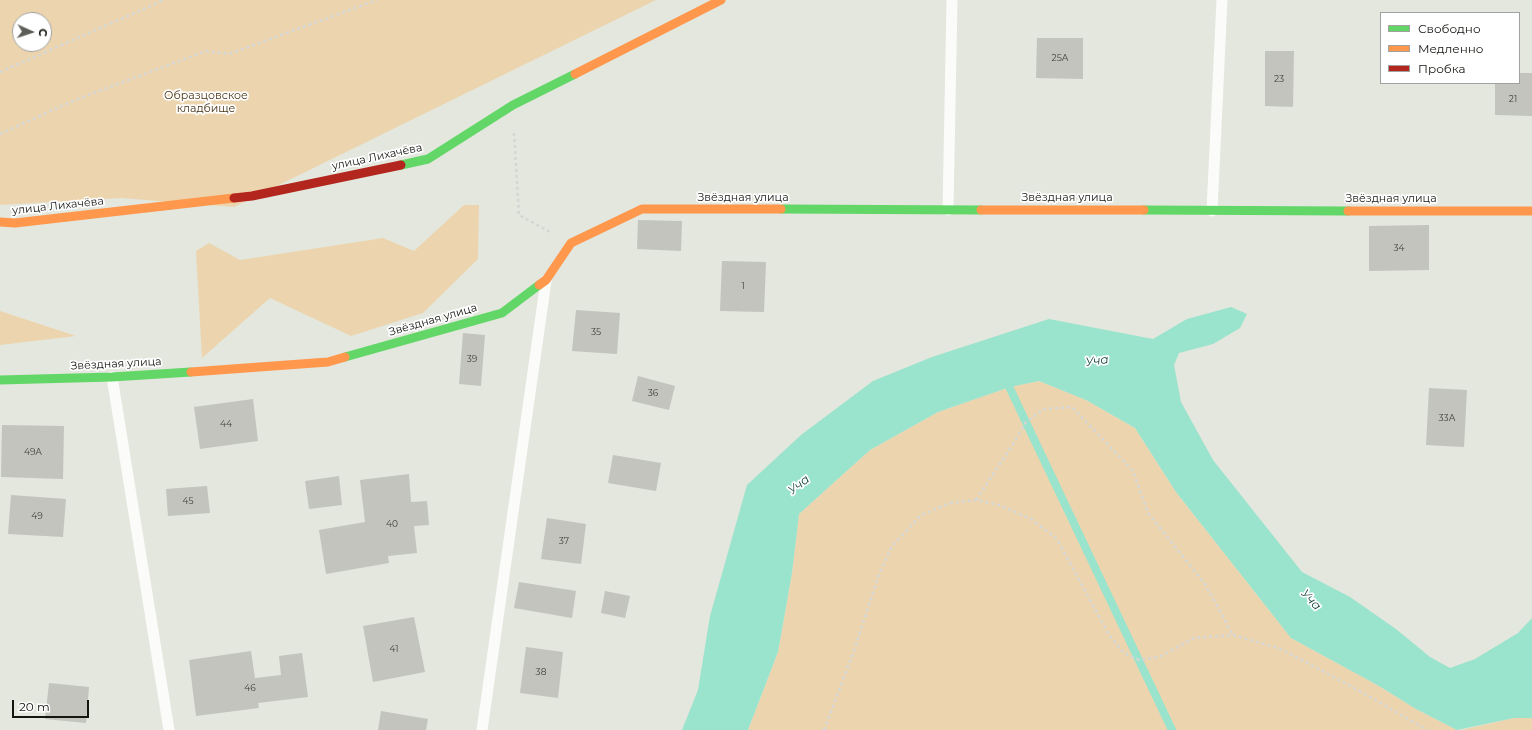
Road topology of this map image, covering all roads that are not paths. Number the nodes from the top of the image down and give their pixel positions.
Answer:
1 (721, 0) edge
2 (952, 0) edge
3 (1222, 0) edge
4 (948, 210) junction
5 (1212, 211) junction
6 (1532, 211) edge
7 (0, 222) edge
8 (546, 280) junction
9 (112, 377) junction
10 (0, 380) edge
11 (169, 730) edge
12 (482, 730) edge

1 - 7 street, улица Лихачёва
2 - 4 lane
3 - 5 lane
4 - 5 street, Звёздная улица
4 - 8 street, Звёздная улица
5 - 6 street, Звёздная улица
8 - 9 street, Звёздная улица
8 - 12 lane
9 - 10 street, Звёздная улица
9 - 11 lane

